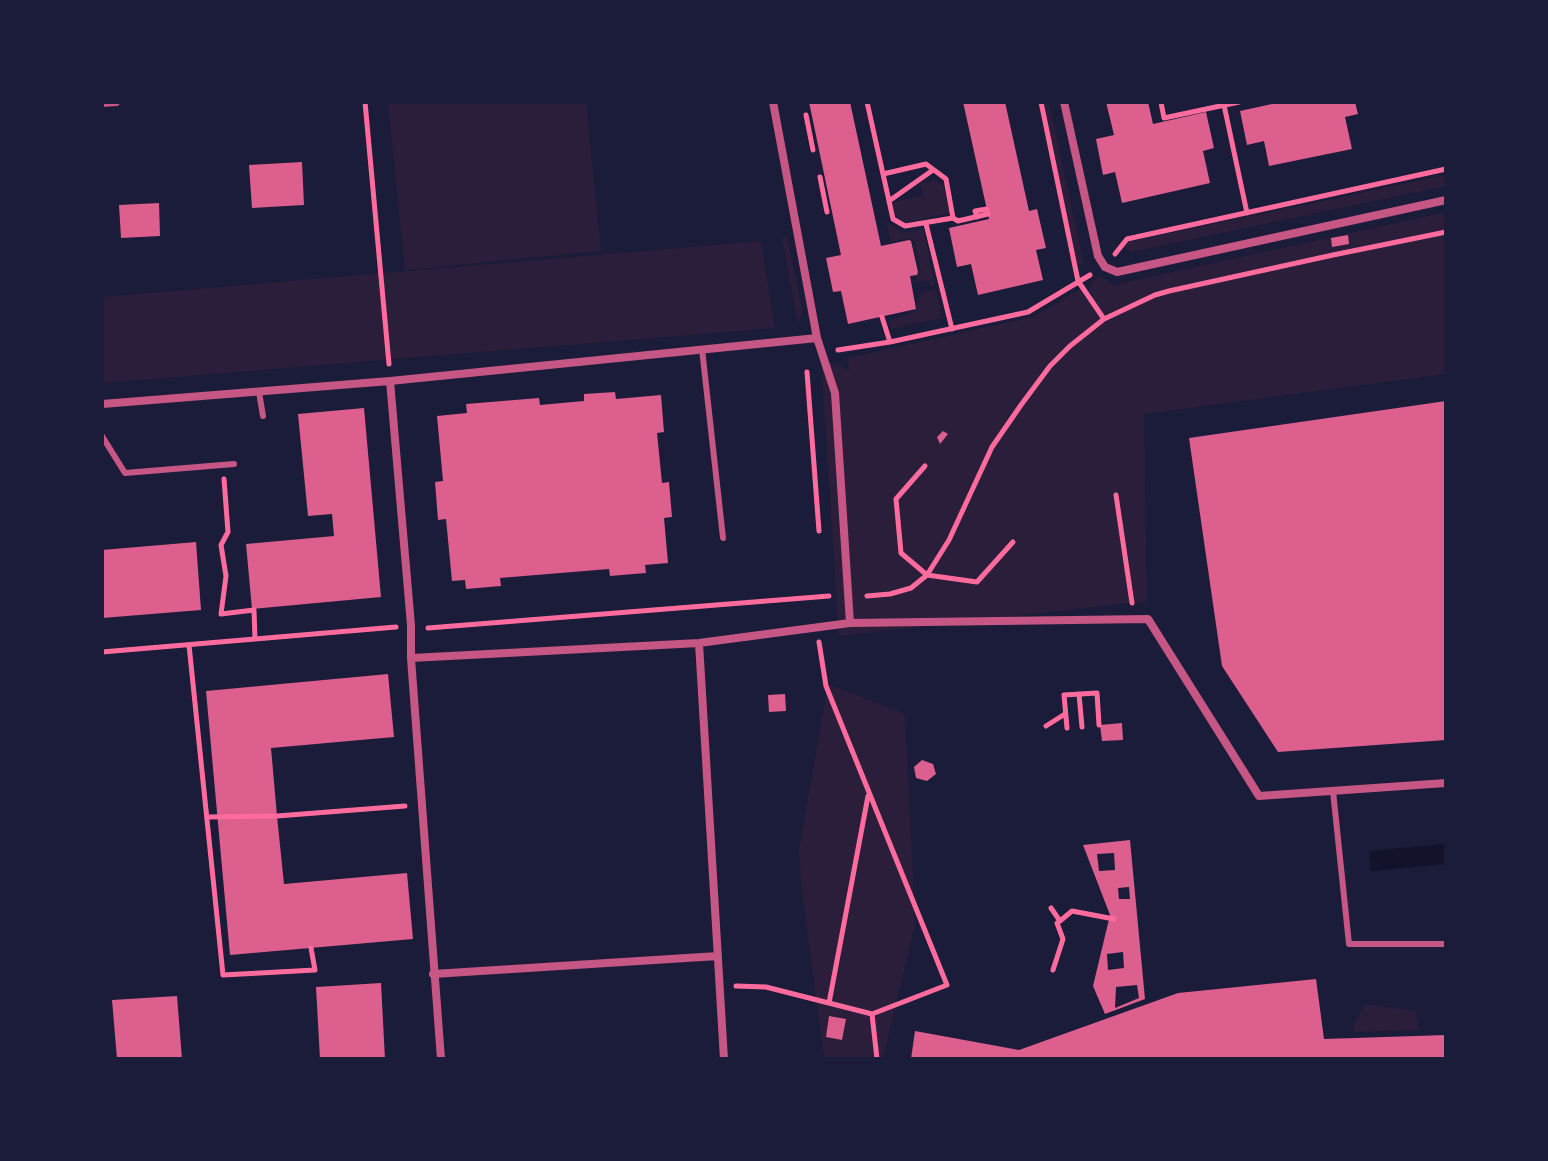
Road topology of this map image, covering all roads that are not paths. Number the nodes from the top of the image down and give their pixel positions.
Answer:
1 (116, 102) edge
2 (773, 102) edge
3 (1064, 102) edge
4 (102, 103) edge
5 (1446, 200) edge
6 (817, 338) junction
7 (702, 349) junction
8 (390, 381) junction
9 (259, 392) junction
10 (102, 404) edge
11 (263, 416) dead end
12 (102, 436) edge
13 (234, 464) dead end
14 (723, 538) dead end
15 (850, 623) junction
16 (699, 643) junction
17 (411, 658) junction
18 (1446, 783) edge
19 (1333, 791) junction
20 (1446, 944) edge
21 (718, 956) junction
22 (433, 974) junction
23 (441, 1059) edge
24 (724, 1059) edge

1 - 4 street
2 - 6 street
3 - 5 street
6 - 7 street
6 - 15 street
7 - 8 street
7 - 14 lane
8 - 9 street
8 - 17 street
9 - 10 street
9 - 11 lane
12 - 13 lane
15 - 16 street
15 - 19 street
16 - 17 street
16 - 21 street
17 - 22 street
18 - 19 street
19 - 20 lane
21 - 22 street
21 - 24 street
22 - 23 street

